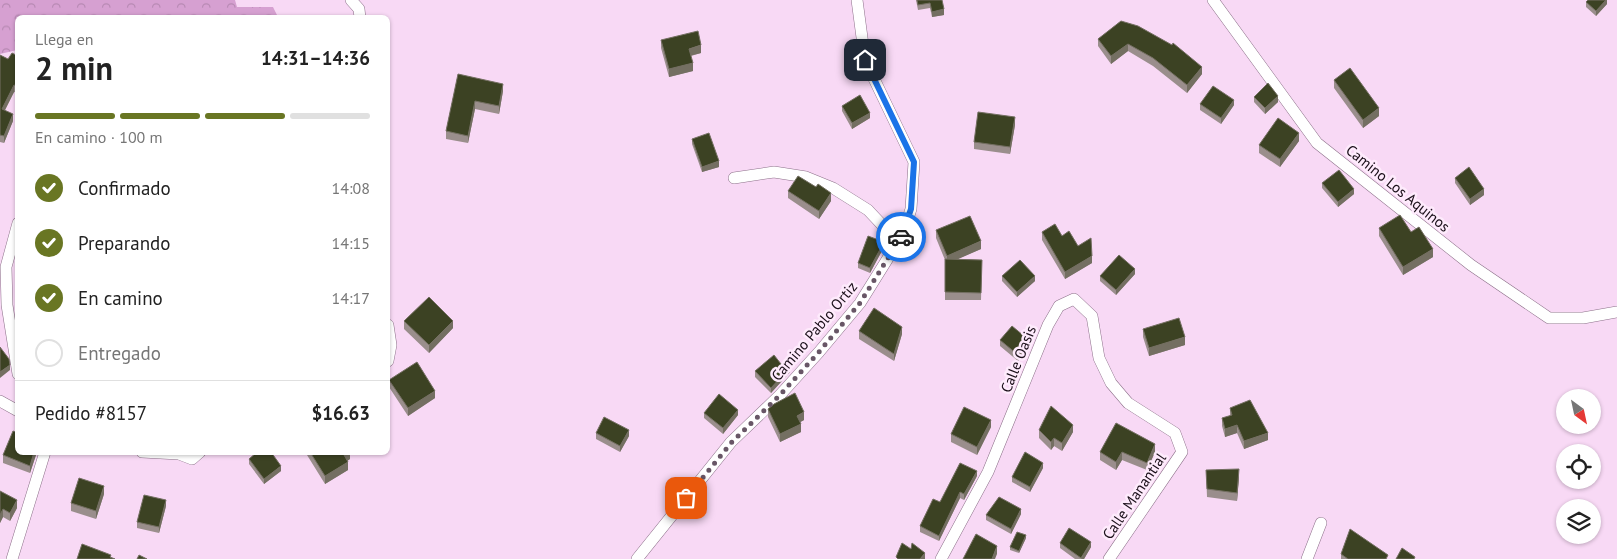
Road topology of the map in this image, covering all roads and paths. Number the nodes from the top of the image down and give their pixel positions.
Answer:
1 (351, 0) edge
2 (857, 0) edge
3 (1213, 0) edge
4 (360, 15) edge
5 (734, 178) dead end
6 (15, 233) edge
7 (898, 242) junction
8 (1617, 312) edge
9 (15, 357) edge
10 (0, 401) edge
11 (15, 409) edge
12 (1140, 410) joint
13 (44, 455) edge
14 (183, 455) edge
15 (197, 455) edge
16 (1321, 522) dead end
17 (12, 559) edge
18 (637, 559) edge
19 (941, 559) edge
20 (1109, 559) edge
21 (1307, 559) edge

1 - 4 street
2 - 7 street, Camino Pablo Ortiz
3 - 8 street, Camino Los Aquinos
5 - 7 street
6 - 9 street
7 - 18 street, Camino Pablo Ortiz
10 - 11 street
12 - 19 street, Calle Oasis
12 - 20 street, Calle Manantial
13 - 17 street
14 - 15 street
16 - 21 street

